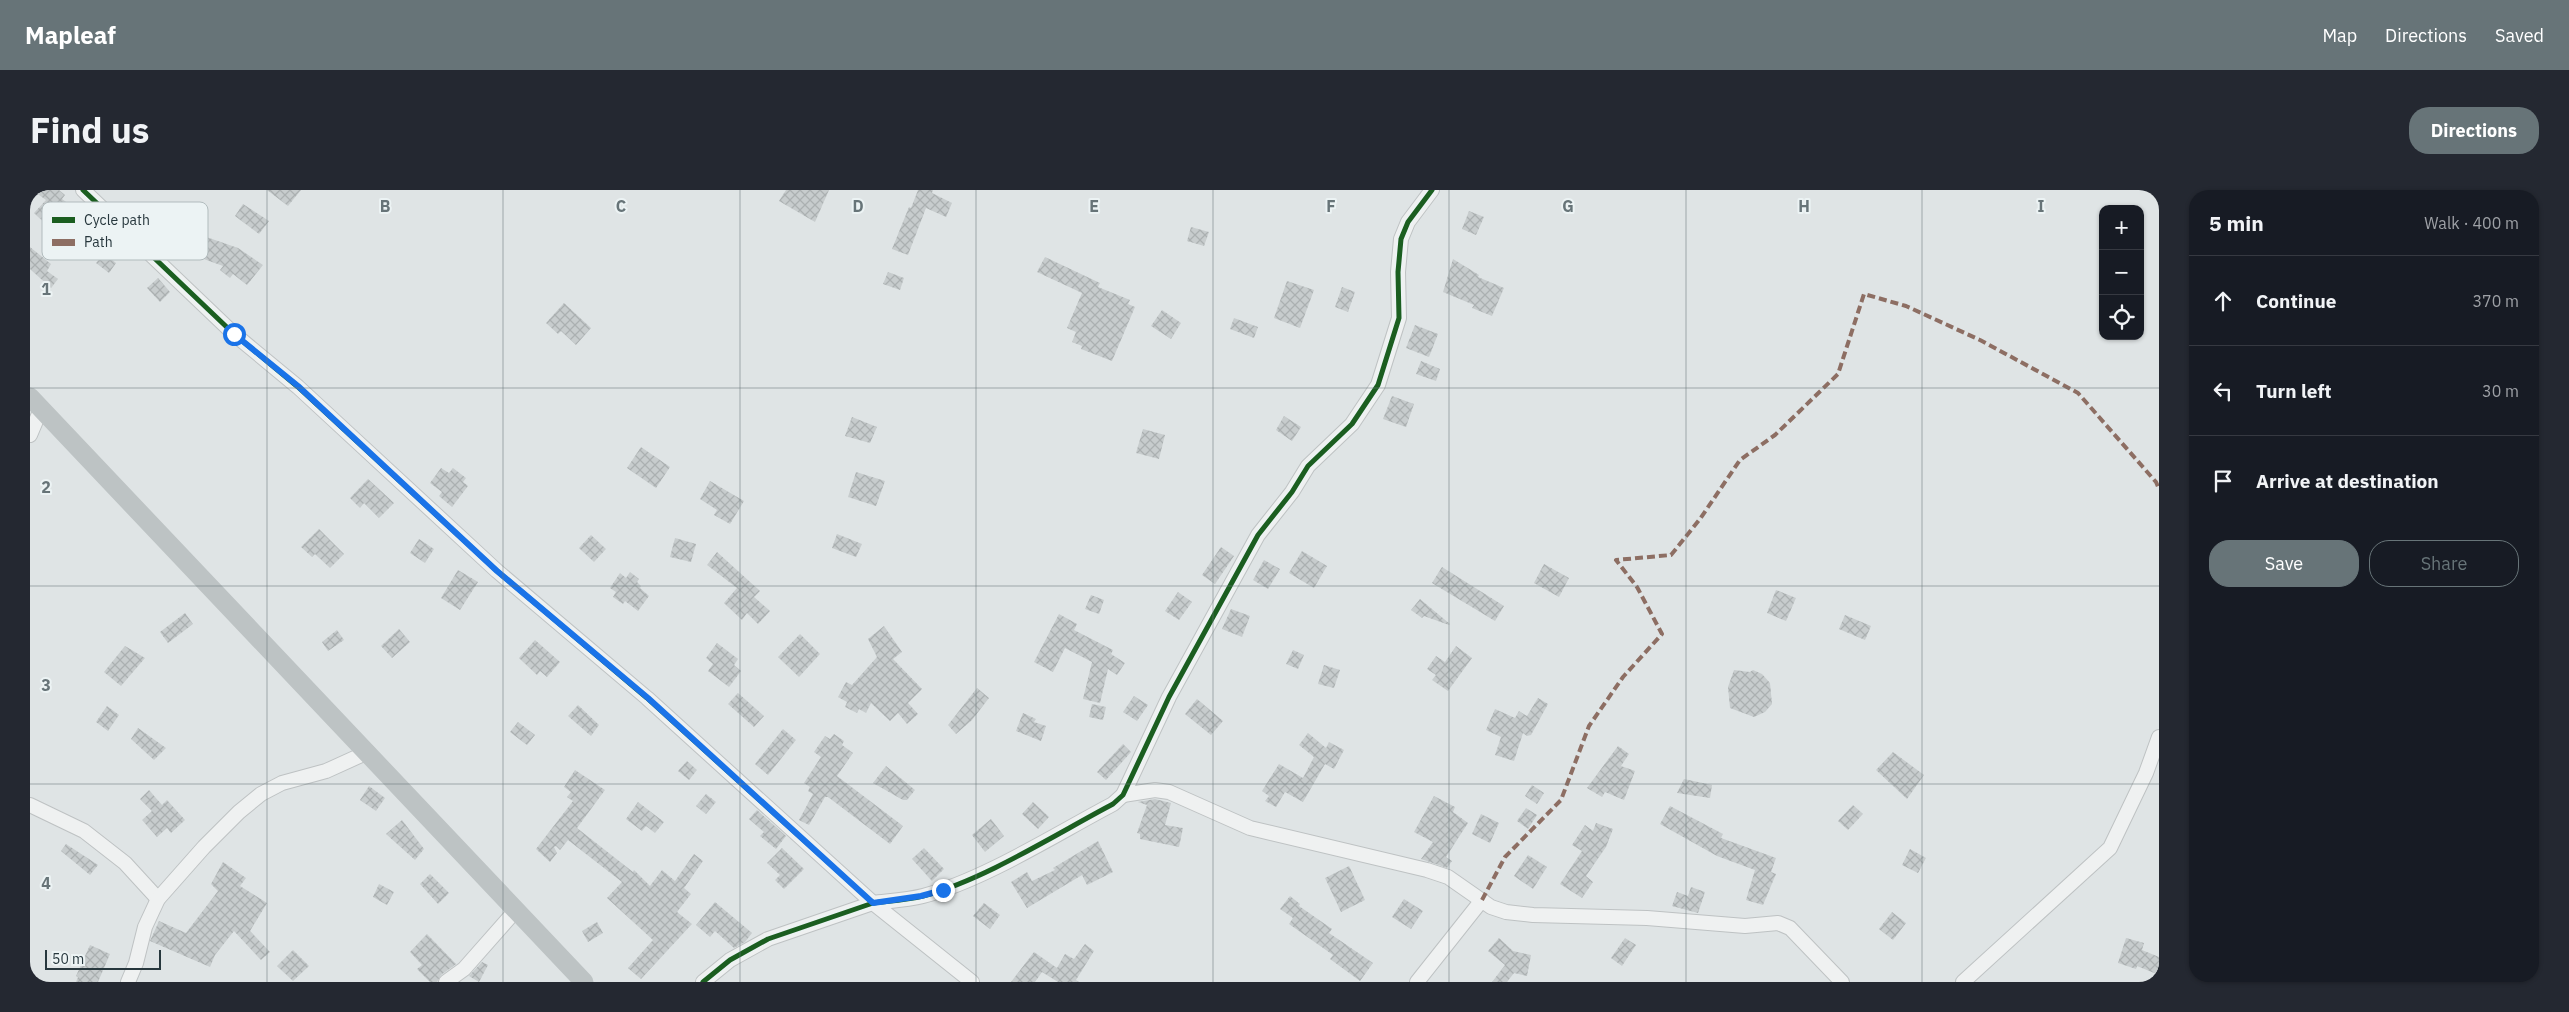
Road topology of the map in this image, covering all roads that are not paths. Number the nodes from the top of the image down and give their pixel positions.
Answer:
1 (83, 190) edge
2 (1432, 190) edge
3 (96, 202) edge
4 (156, 260) edge
5 (36, 403) edge
6 (30, 435) edge
7 (2159, 737) edge
8 (368, 752) junction
9 (1123, 796) junction
10 (30, 805) edge
11 (158, 900) junction
12 (1482, 900) junction
13 (873, 903) junction
14 (516, 910) junction
15 (128, 982) edge
16 (446, 982) edge
17 (584, 982) edge
18 (703, 982) edge
19 (972, 982) edge
20 (1417, 982) edge
21 (1842, 982) edge
22 (1963, 982) edge

1 - 3 street
2 - 9 street
4 - 13 street
5 - 6 street
5 - 8 main road
7 - 22 street
8 - 11 street
8 - 14 main road
9 - 12 street
9 - 13 street
10 - 11 street
11 - 15 street
12 - 20 street
12 - 21 street
13 - 18 street
13 - 19 street
14 - 16 street
14 - 17 main road

